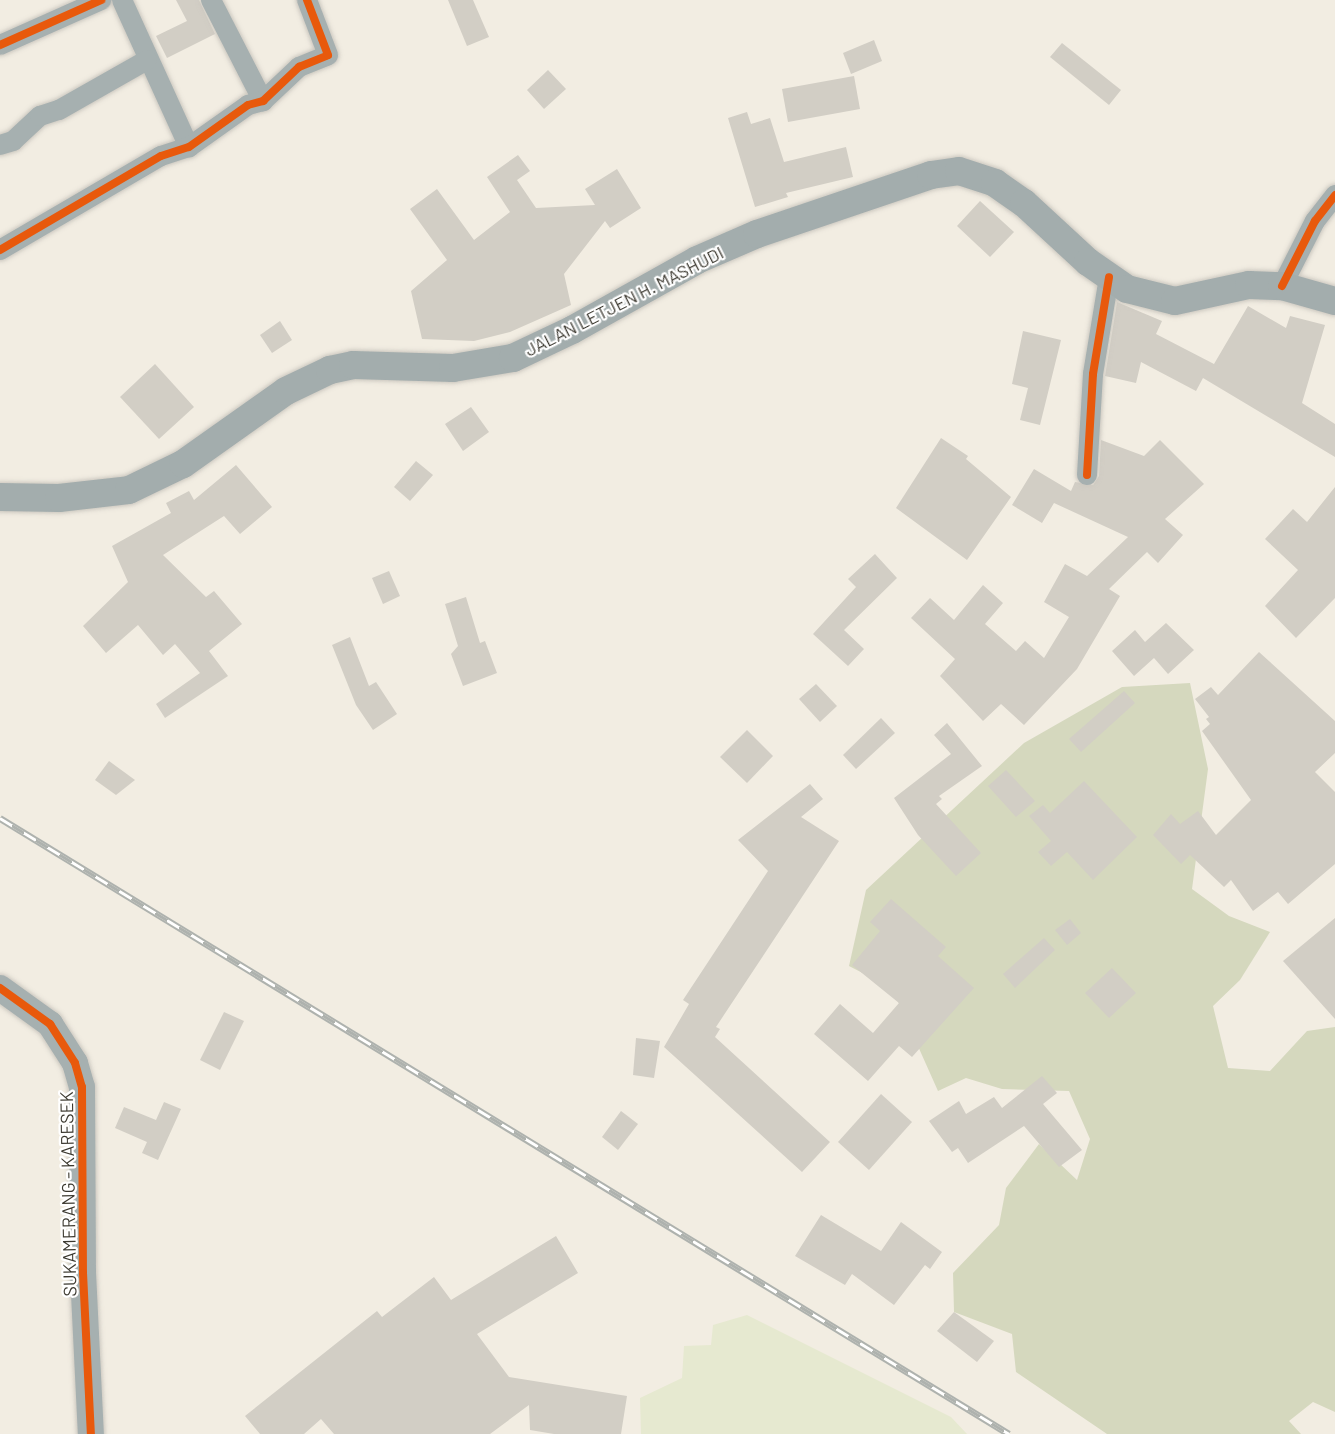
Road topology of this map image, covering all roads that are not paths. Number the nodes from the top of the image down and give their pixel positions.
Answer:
1 (101, 0) edge
2 (122, 0) edge
3 (211, 0) edge
4 (307, 0) edge
5 (0, 45) edge
6 (147, 60) junction
7 (263, 101) junction
8 (0, 145) edge
9 (189, 147) junction
10 (1335, 195) edge
11 (0, 249) edge
12 (1109, 277) junction
13 (1282, 286) junction
14 (1335, 301) edge
15 (1087, 475) dead end
16 (0, 496) edge
17 (0, 988) edge
18 (91, 1434) edge

1 - 5 street
2 - 6 street
3 - 7 street
4 - 7 street
6 - 8 street
6 - 9 street
7 - 9 street
9 - 11 street
10 - 13 street
12 - 13 main road, JALAN LETJEN H. MASHUDI
12 - 15 street
12 - 16 main road, JALAN LETJEN H. MASHUDI
13 - 14 main road, JALAN LETJEN H. MASHUDI
17 - 18 street, SUKAMERANG - KARESEK

